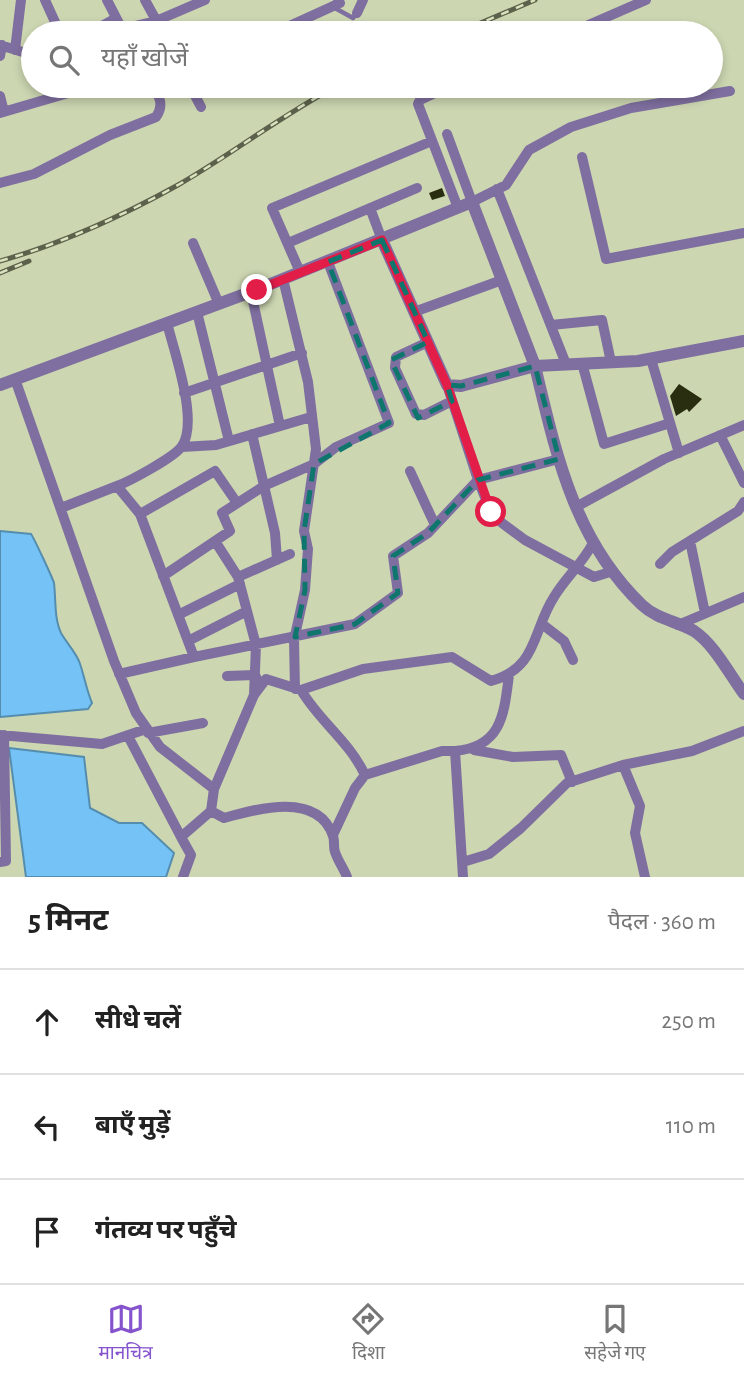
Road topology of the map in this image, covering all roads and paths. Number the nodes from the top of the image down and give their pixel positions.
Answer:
1 (21, 0) edge
2 (45, 0) edge
3 (107, 0) edge
4 (145, 0) edge
5 (205, 0) edge
6 (363, 0) edge
7 (646, 0) edge
8 (335, 3) edge
9 (357, 13) joint
10 (116, 18) junction
11 (55, 21) edge
12 (111, 21) edge
13 (118, 21) edge
14 (156, 21) joint
15 (298, 21) edge
16 (598, 21) edge
17 (1, 49) edge
18 (15, 50) junction
19 (21, 52) edge
20 (730, 91) dead end
21 (723, 92) edge
22 (0, 96) edge
23 (50, 98) edge
24 (159, 98) edge
25 (196, 98) edge
26 (424, 98) edge
27 (689, 98) edge
28 (201, 107) dead end
29 (2, 112) edge
30 (447, 134) dead end
31 (432, 141) junction
32 (582, 157) dead end
33 (0, 171) edge
34 (4, 182) edge
35 (416, 188) dead end
36 (497, 189) junction
37 (472, 202) junction
38 (370, 208) junction
39 (458, 208) junction
40 (744, 233) edge
41 (382, 240) junction
42 (193, 243) dead end
43 (288, 243) junction
44 (328, 262) junction
45 (300, 272) junction
46 (283, 279) junction
47 (502, 280) junction
48 (251, 292) junction
49 (219, 304) junction
50 (197, 312) junction
51 (414, 312) junction
52 (167, 323) junction
53 (551, 325) junction
54 (744, 341) edge
55 (428, 342) junction
56 (302, 354) junction
57 (651, 359) junction
58 (611, 362) junction
59 (582, 363) junction
60 (566, 364) junction
61 (267, 365) junction
62 (535, 366) junction
63 (15, 379) junction
64 (215, 383) junction
65 (0, 384) edge
66 (447, 385) junction
67 (184, 393) junction
68 (452, 401) junction
69 (311, 417) junction
70 (667, 424) junction
71 (744, 425) edge
72 (280, 426) junction
73 (251, 434) junction
74 (720, 435) junction
75 (229, 441) junction
76 (182, 447) junction
77 (679, 453) junction
78 (559, 460) junction
79 (314, 464) junction
80 (410, 471) dead end
81 (478, 480) junction
82 (744, 483) edge
83 (117, 486) junction
84 (264, 486) junction
85 (744, 502) edge
86 (237, 503) junction
87 (576, 507) junction
88 (61, 508) junction
89 (139, 514) junction
90 (435, 526) junction
91 (215, 541) junction
92 (690, 541) junction
93 (593, 543) junction
94 (290, 554) dead end
95 (277, 560) junction
96 (660, 564) dead end
97 (577, 570) junction
98 (610, 572) junction
99 (163, 576) junction
100 (239, 580) junction
101 (744, 597) edge
102 (247, 611) junction
103 (705, 612) junction
104 (178, 615) junction
105 (542, 624) junction
106 (678, 625) junction
107 (295, 637) junction
108 (188, 641) junction
109 (256, 645) junction
110 (194, 657) junction
111 (573, 660) dead end
112 (119, 674) junction
113 (509, 675) junction
114 (227, 676) dead end
115 (255, 676) junction
116 (262, 685) junction
117 (298, 690) junction
118 (744, 694) edge
119 (254, 695) junction
120 (203, 723) dead end
121 (147, 731) junction
122 (744, 731) edge
123 (2, 735) edge
124 (128, 736) junction
125 (474, 750) junction
126 (454, 751) junction
127 (623, 765) junction
128 (365, 775) junction
129 (572, 782) junction
130 (214, 789) junction
131 (211, 811) junction
132 (333, 835) junction
133 (181, 837) junction
134 (0, 862) edge
135 (463, 862) junction
136 (183, 877) edge
137 (347, 877) edge
138 (463, 877) edge
139 (645, 877) edge

1 - 18 street
2 - 11 street
3 - 10 street
4 - 14 street
5 - 14 street
6 - 9 street
7 - 16 street
8 - 9 lane
8 - 15 street
10 - 12 street
10 - 13 street
17 - 18 street
18 - 19 street
20 - 21 street
22 - 29 street
23 - 29 street
24 - 34 street
25 - 28 street
26 - 31 street
27 - 36 street
30 - 37 street
31 - 39 street
31 - 43 street
32 - 40 street
33 - 34 street
35 - 38 street
36 - 37 street
36 - 53 street
37 - 39 street
37 - 47 street
38 - 41 street
38 - 43 street
39 - 41 street
41 - 44 street
41 - 51 street
42 - 49 street
43 - 45 street
44 - 45 street
44 - 79 street
45 - 46 street
46 - 48 street
46 - 56 street
47 - 51 street
47 - 62 street
48 - 49 street
48 - 61 street
49 - 50 street
50 - 52 street
50 - 64 street
51 - 55 street
52 - 63 street
52 - 67 street
53 - 58 street
53 - 60 street
54 - 57 street
55 - 66 street
55 - 68 street
56 - 61 street
56 - 69 street
57 - 58 street
57 - 70 street
58 - 59 street
59 - 60 street
59 - 70 street
60 - 62 street
61 - 64 street
61 - 72 street
62 - 66 street
62 - 78 street
63 - 65 street
63 - 88 street
64 - 67 street
64 - 75 street
66 - 68 street
67 - 76 street
68 - 81 street
69 - 72 street
69 - 79 street
70 - 77 street
71 - 74 street
72 - 73 street
73 - 75 street
73 - 84 street
74 - 77 street
74 - 82 street
75 - 76 street
76 - 83 street
77 - 87 street
78 - 81 street
78 - 87 street
79 - 84 street
79 - 107 street
80 - 90 street
81 - 90 street
81 - 97 street
83 - 88 street
83 - 89 street
84 - 86 street
84 - 95 street
85 - 92 street
86 - 89 street
86 - 91 street
87 - 93 street
88 - 112 street
89 - 99 street
90 - 107 street
91 - 99 street
91 - 100 street
92 - 96 street
92 - 103 street
93 - 97 street
93 - 98 street
94 - 95 street
95 - 100 street
97 - 98 street
97 - 105 street
98 - 106 street
99 - 104 street
100 - 102 street
100 - 104 street
101 - 103 street
102 - 108 street
102 - 109 street
103 - 106 street
104 - 108 street
105 - 111 street
105 - 113 street
106 - 118 street
107 - 109 street
107 - 117 street
108 - 110 street
109 - 110 street
109 - 115 street
110 - 112 street
112 - 121 street
113 - 117 street
113 - 125 street
114 - 115 street
115 - 116 street
115 - 119 street
116 - 117 street
116 - 119 street
117 - 128 street
119 - 130 street
120 - 121 street
121 - 124 street
121 - 130 street
122 - 127 street
123 - 124 street
123 - 134 street
124 - 133 street
125 - 126 street
125 - 129 street
126 - 128 street
126 - 135 street
127 - 129 street
127 - 139 street
128 - 132 street
129 - 135 street
130 - 131 street
131 - 132 street
131 - 133 street
132 - 137 street
133 - 136 street
135 - 138 street

